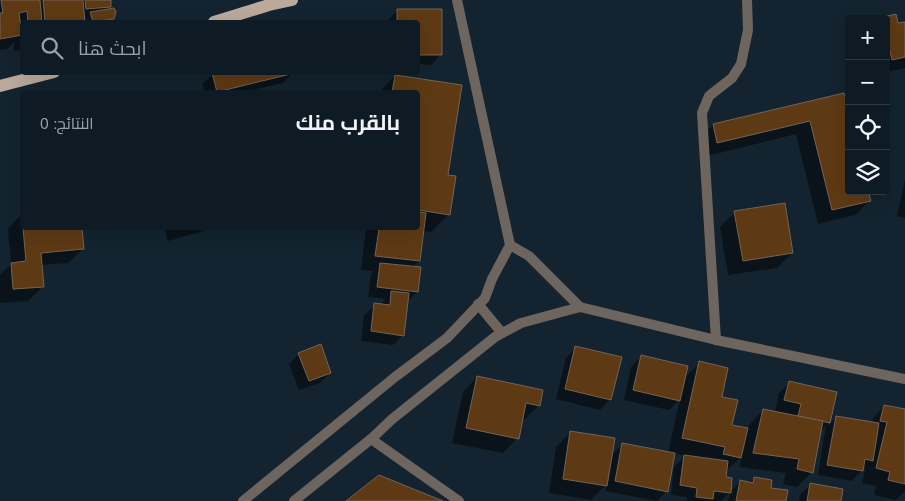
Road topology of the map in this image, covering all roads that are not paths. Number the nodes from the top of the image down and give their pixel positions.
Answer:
1 (292, 0) edge
2 (457, 0) edge
3 (747, 0) edge
4 (269, 3) edge
5 (220, 20) edge
6 (42, 75) edge
7 (0, 86) edge
8 (510, 245) junction
9 (478, 304) junction
10 (580, 306) junction
11 (502, 333) junction
12 (716, 340) junction
13 (905, 379) edge
14 (371, 439) junction
15 (243, 501) edge
16 (294, 501) edge
17 (459, 501) edge

1 - 4 main road
2 - 8 street
3 - 12 street
4 - 5 main road
6 - 7 main road
8 - 9 street
8 - 10 street
9 - 11 street
9 - 15 street
10 - 11 street
10 - 12 street
11 - 14 street
12 - 13 street
14 - 16 street
14 - 17 street

